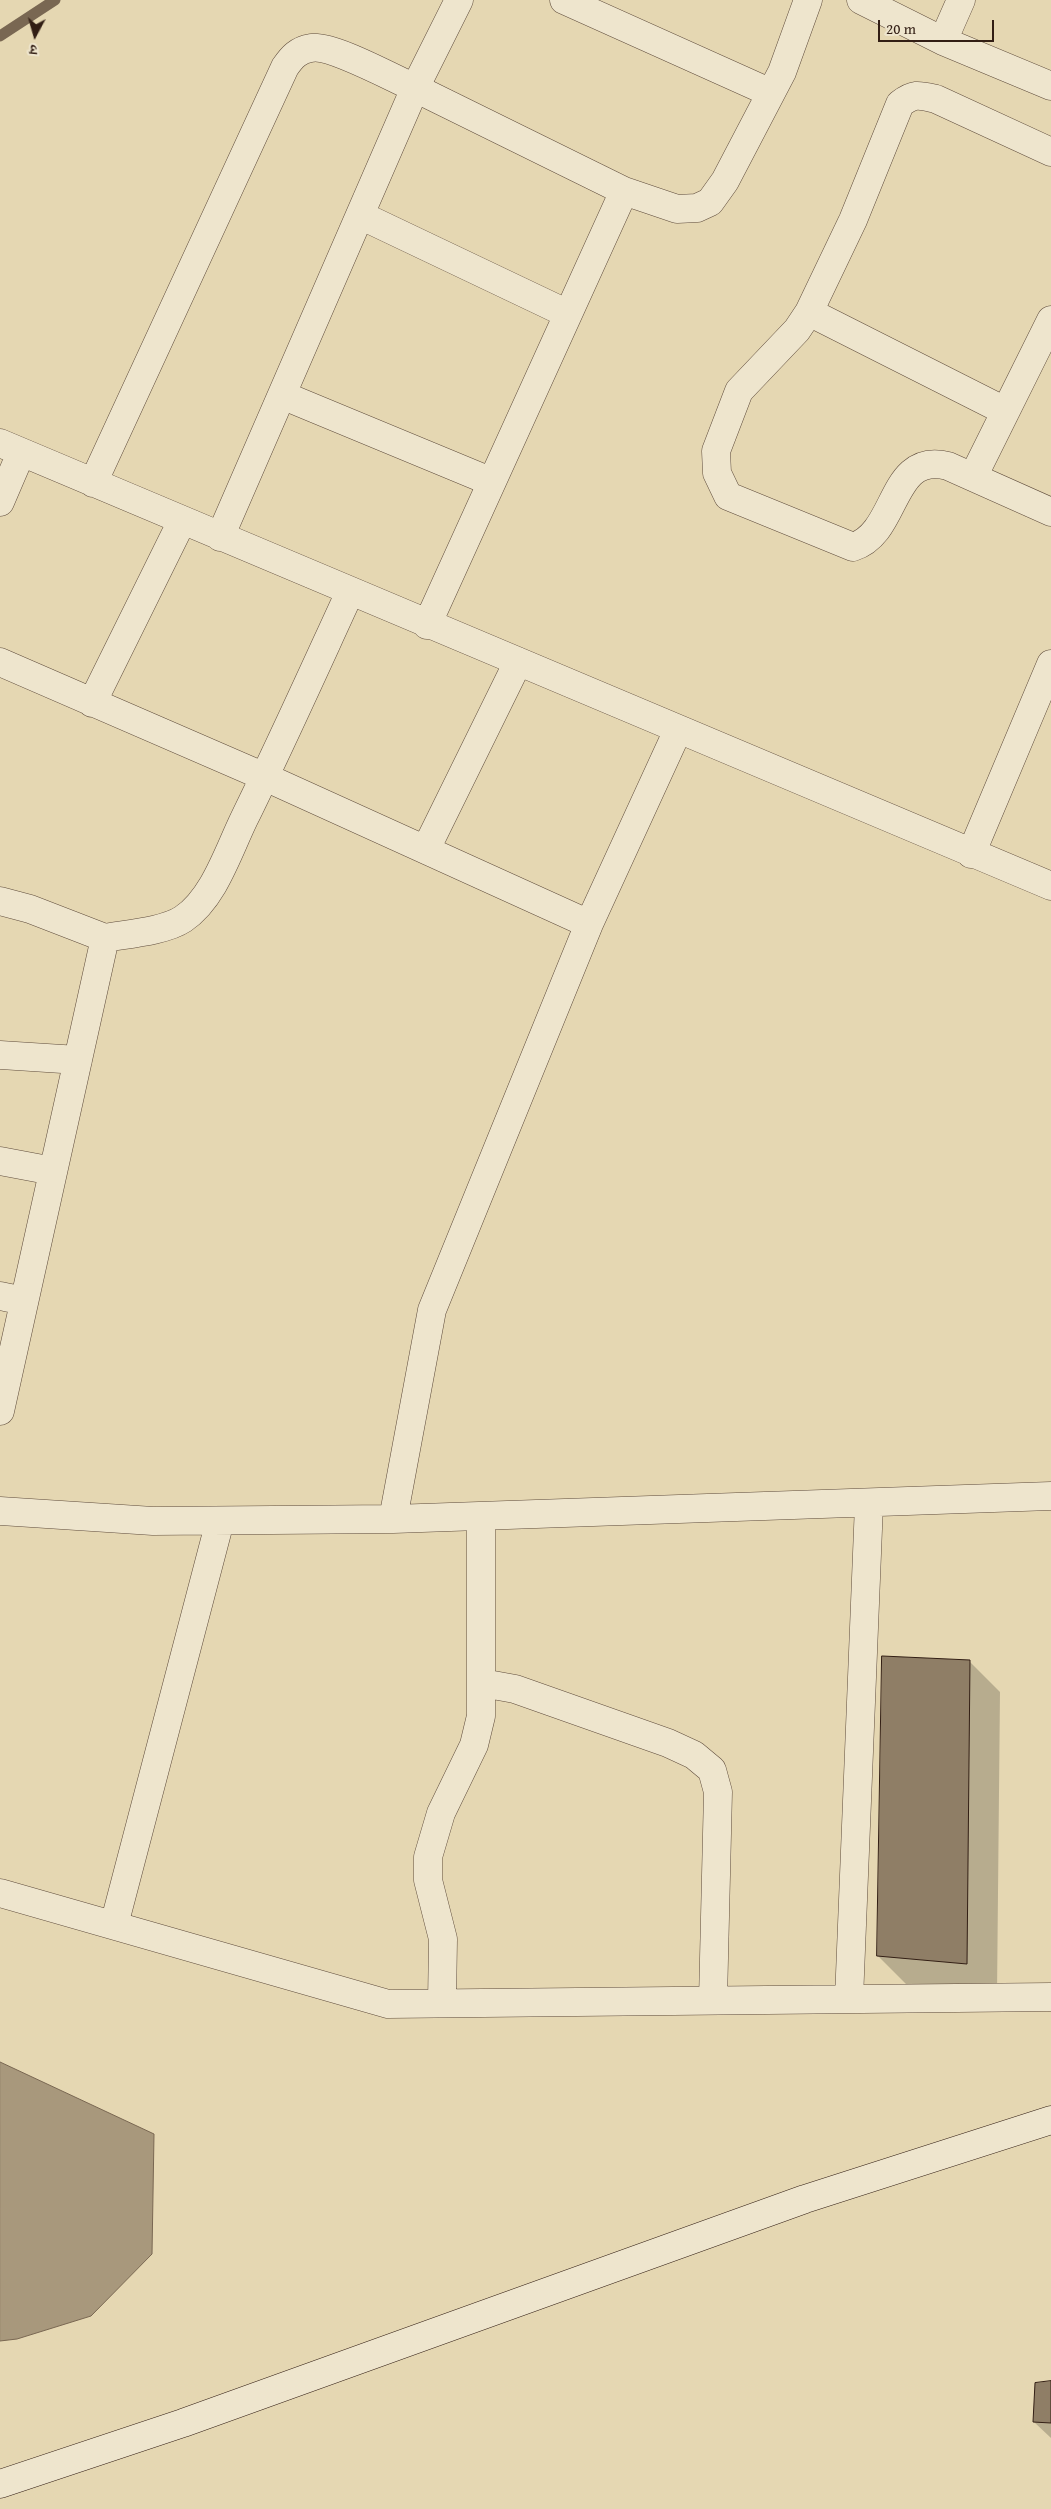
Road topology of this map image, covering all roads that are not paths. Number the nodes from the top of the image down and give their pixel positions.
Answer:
1 (459, 0) edge
2 (564, 0) edge
3 (808, 0) edge
4 (861, 0) edge
5 (961, 0) edge
6 (943, 41) junction
7 (1048, 77) edge
8 (415, 88) junction
9 (771, 93) junction
10 (1051, 152) edge
11 (624, 191) junction
12 (360, 215) junction
13 (809, 312) junction
14 (568, 314) junction
15 (1051, 320) edge
16 (282, 396) junction
17 (1005, 411) junction
18 (10, 448) edge
19 (973, 477) junction
20 (492, 482) junction
21 (93, 483) junction
22 (0, 502) edge
23 (1051, 512) edge
24 (182, 521) junction
25 (220, 537) junction
26 (350, 592) junction
27 (427, 625) junction
28 (0, 662) edge
29 (518, 662) junction
30 (1051, 664) edge
31 (92, 703) junction
32 (678, 730) junction
33 (265, 778) junction
34 (426, 849) junction
35 (971, 854) junction
36 (1051, 886) edge
37 (0, 901) edge
38 (589, 924) junction
39 (105, 938) junction
40 (0, 1055) edge
41 (78, 1060) junction
42 (0, 1161) edge
43 (53, 1170) junction
44 (12, 1299) edge
45 (0, 1411) edge
46 (1051, 1496) edge
47 (869, 1504) junction
48 (0, 1511) edge
49 (481, 1517) junction
50 (393, 1519) junction
51 (220, 1521) junction
52 (482, 1683) junction
53 (0, 1893) edge
54 (114, 1925) junction
55 (1051, 1997) edge
56 (848, 1999) junction
57 (713, 2000) junction
58 (442, 2003) junction
59 (1051, 2120) edge
60 (0, 2484) edge

1 - 8 street
2 - 9 street
3 - 9 street
4 - 6 street
5 - 6 street
6 - 7 street
8 - 11 street
8 - 12 street
8 - 21 street
9 - 11 street
10 - 13 street
11 - 14 street
12 - 14 street
12 - 16 street
13 - 17 street
13 - 19 street
14 - 20 street
15 - 17 street
16 - 20 street
16 - 25 street
17 - 19 street
18 - 21 street
18 - 22 street
19 - 23 street
20 - 27 street
21 - 24 street
24 - 25 street
24 - 31 street
25 - 26 street
26 - 27 street
26 - 33 street
27 - 29 street
28 - 31 street
29 - 32 street
29 - 34 street
30 - 35 street
31 - 33 street
32 - 35 street
32 - 38 street
33 - 34 street
33 - 39 street
34 - 38 street
35 - 36 street
37 - 39 street
38 - 50 street
39 - 41 street
40 - 41 street
41 - 43 street
42 - 43 street
43 - 44 street
44 - 45 street
46 - 47 street
47 - 49 street
47 - 56 street
48 - 51 street
49 - 50 street
49 - 52 street
50 - 51 street
51 - 54 street
52 - 57 street
52 - 58 street
53 - 54 street
54 - 58 street
55 - 56 street
56 - 57 street
57 - 58 street
59 - 60 street

